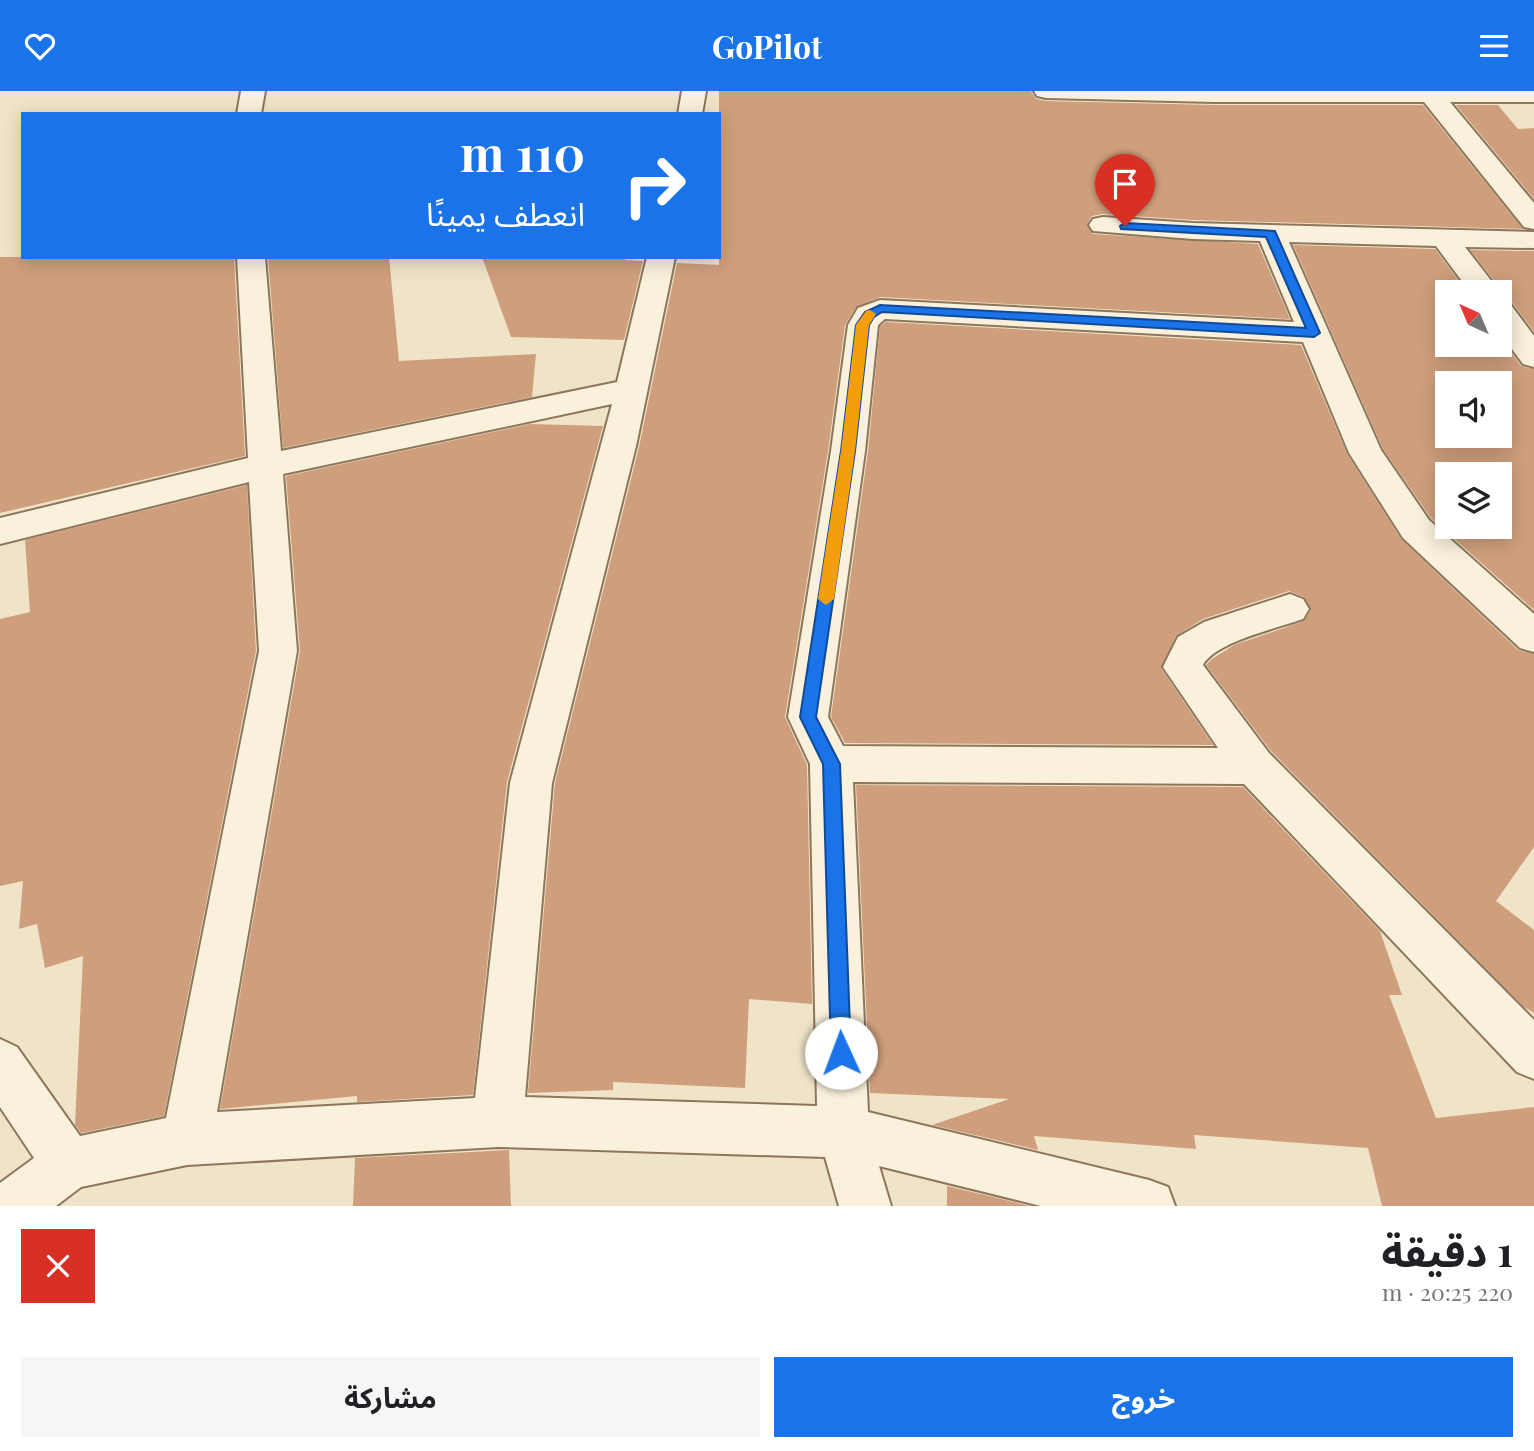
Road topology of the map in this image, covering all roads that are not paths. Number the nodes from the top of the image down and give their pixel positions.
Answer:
1 (253, 91) edge
2 (694, 91) edge
3 (1046, 91) edge
4 (1431, 95) junction
5 (1534, 95) edge
6 (249, 112) edge
7 (690, 112) edge
8 (1534, 221) edge
9 (1103, 225) dead end
10 (1271, 233) junction
11 (1445, 239) junction
12 (1534, 240) edge
13 (251, 259) edge
14 (661, 259) edge
15 (1476, 280) edge
16 (1512, 328) edge
17 (1314, 333) junction
18 (1534, 357) edge
19 (633, 389) junction
20 (266, 466) junction
21 (0, 531) edge
22 (1290, 609) dead end
23 (1534, 637) edge
24 (831, 764) junction
25 (1254, 766) junction
26 (1534, 1055) edge
27 (0, 1064) edge
28 (498, 1122) junction
29 (844, 1132) junction
30 (187, 1139) junction
31 (69, 1164) junction
32 (13, 1206) edge
33 (865, 1206) edge
34 (1149, 1206) edge

1 - 6 street
2 - 7 street
3 - 4 street
4 - 5 street
4 - 8 street
9 - 10 street
10 - 11 street
10 - 17 street
11 - 12 street
11 - 15 street
13 - 20 street
14 - 19 street
16 - 18 street
17 - 23 street
17 - 24 street
19 - 20 street
19 - 28 street
20 - 21 street
20 - 30 street
22 - 25 street
24 - 25 street
24 - 29 street
25 - 26 street
27 - 31 street
28 - 29 street
28 - 30 street
29 - 33 street
29 - 34 street
30 - 31 street
31 - 32 street

